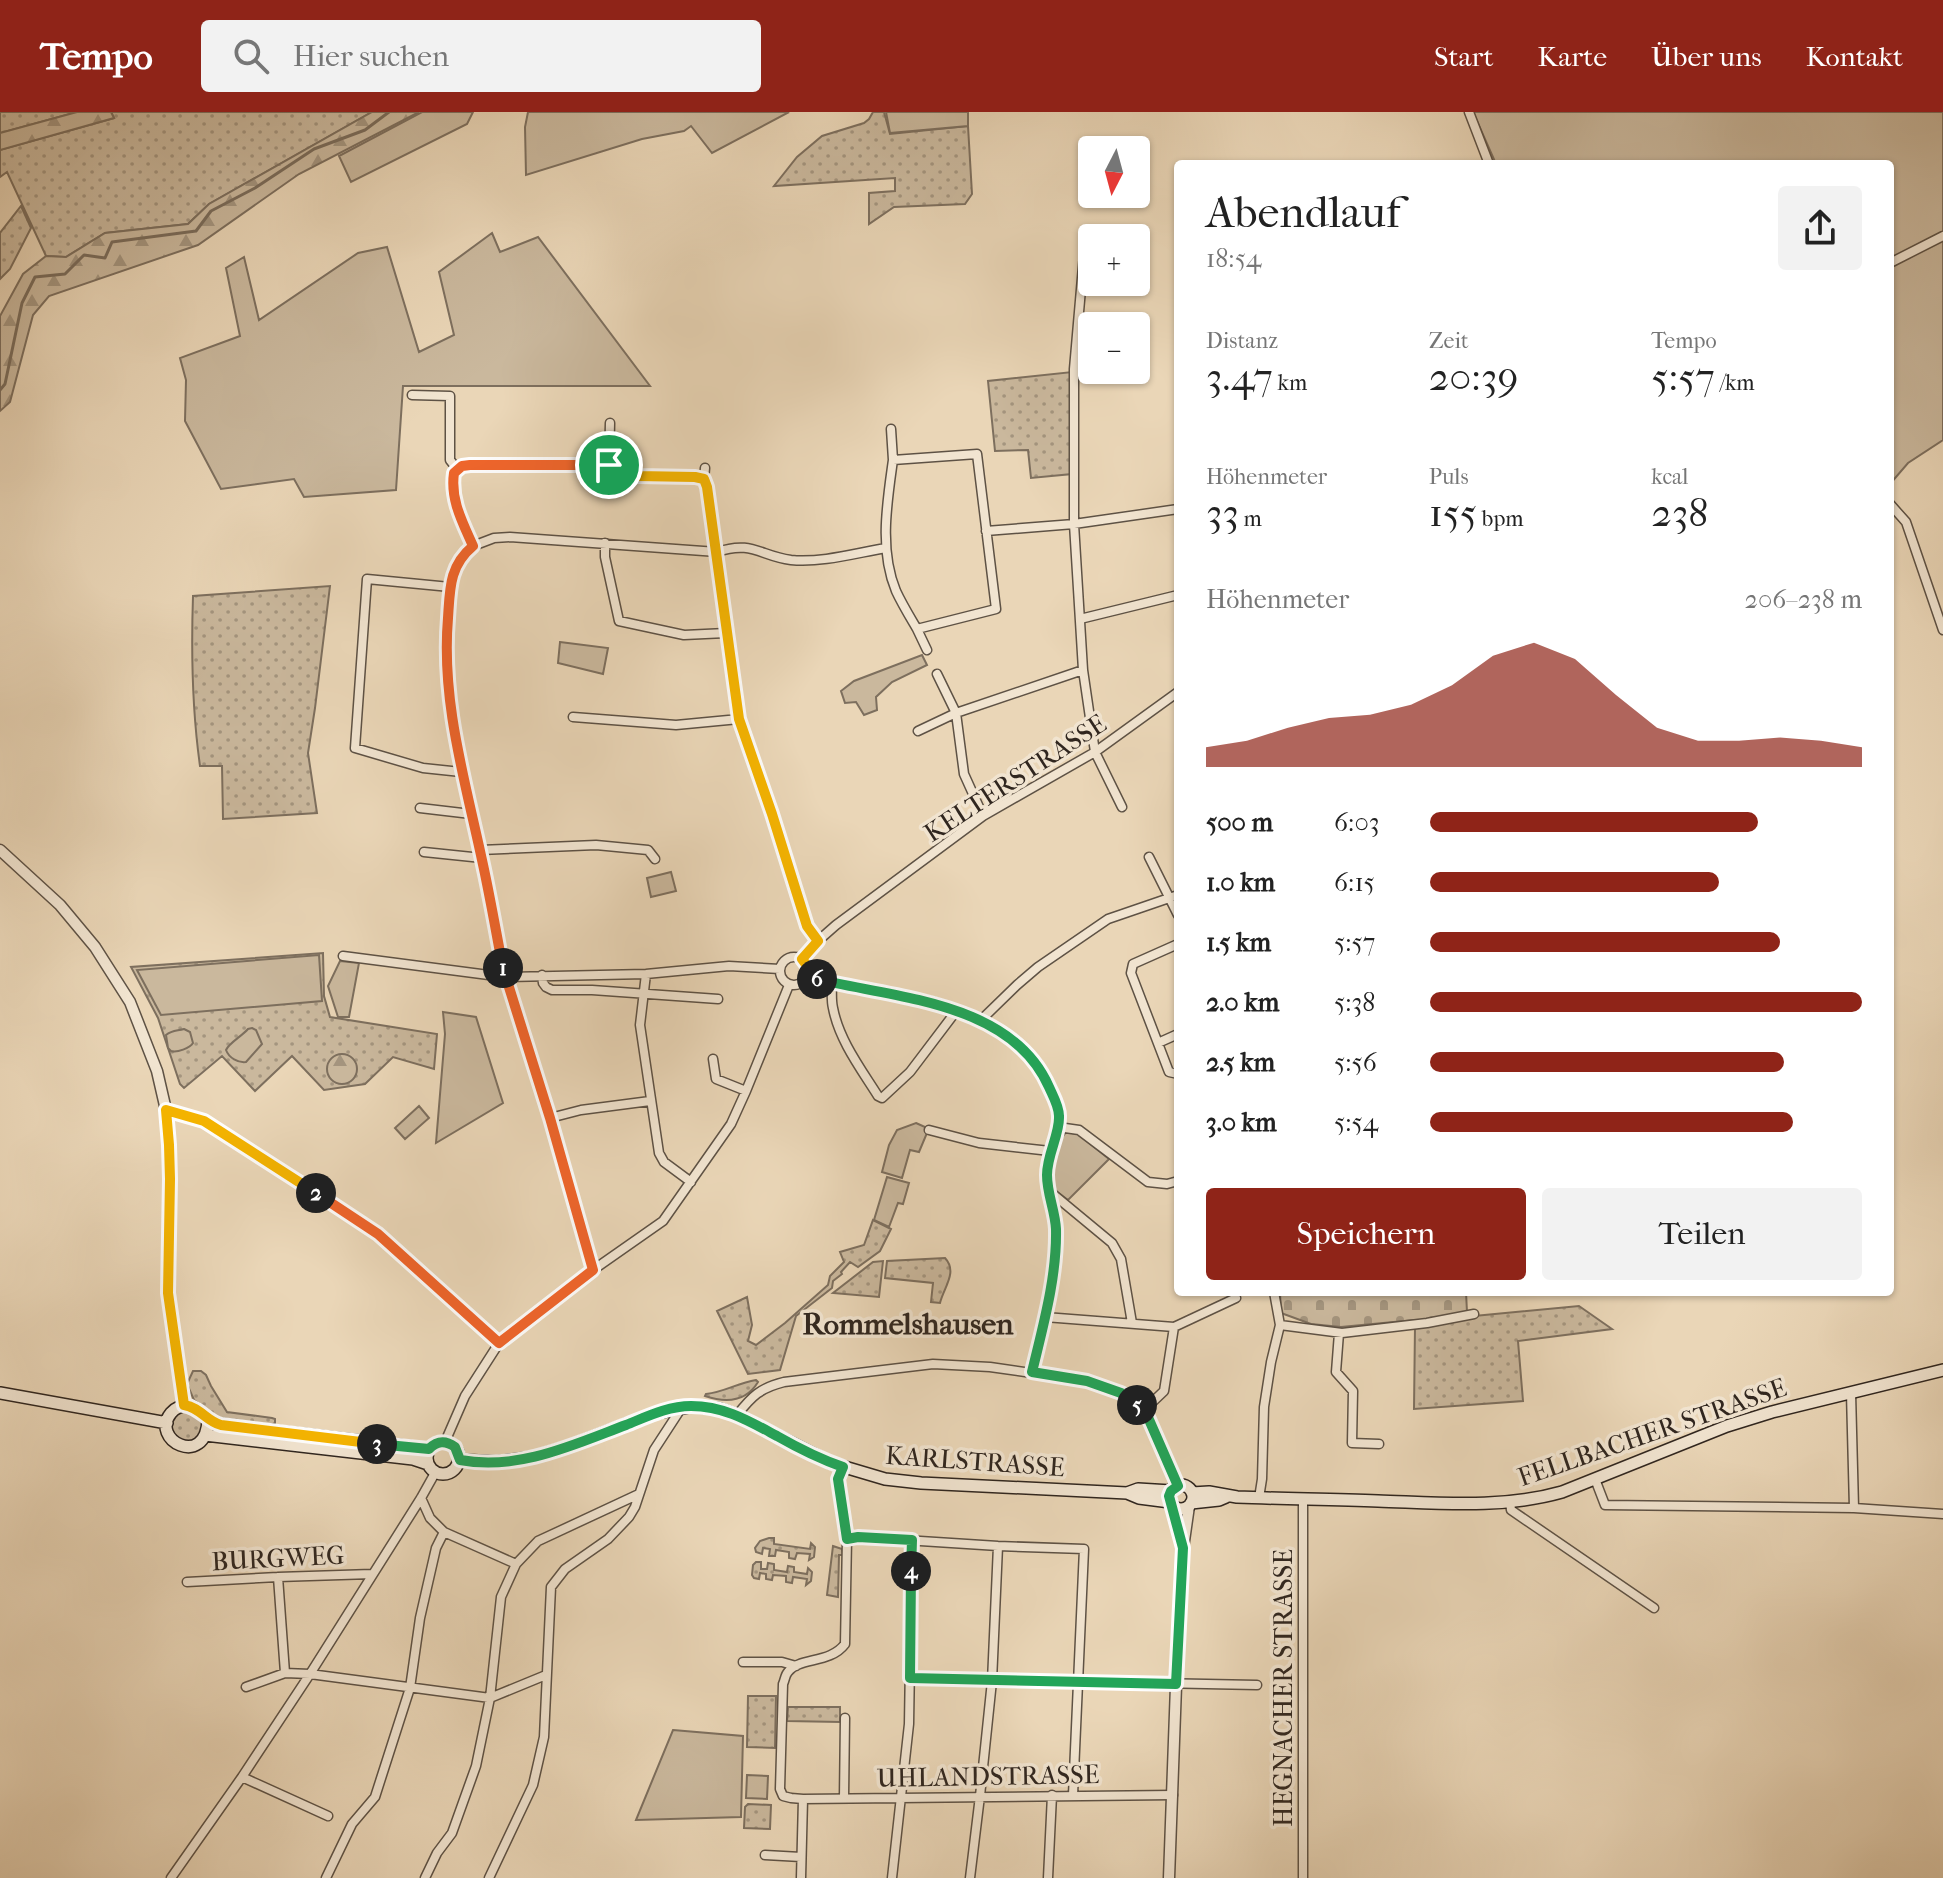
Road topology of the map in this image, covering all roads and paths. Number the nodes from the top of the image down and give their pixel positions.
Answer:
1 (1469, 112) edge
2 (1487, 160) edge
3 (1943, 236) edge
4 (1894, 261) edge
5 (1080, 296) edge
6 (412, 395) dead end
7 (610, 423) dead end
8 (891, 429) dead end
9 (893, 460) junction
10 (609, 465) junction
11 (705, 468) dead end
12 (457, 469) junction
13 (704, 479) junction
14 (1894, 508) edge
15 (1174, 510) edge
16 (1074, 524) junction
17 (986, 531) junction
18 (605, 543) junction
19 (473, 546) junction
20 (886, 548) junction
21 (717, 552) junction
22 (450, 587) junction
23 (1174, 596) edge
24 (1080, 619) junction
25 (917, 629) junction
26 (1943, 630) edge
27 (726, 633) junction
28 (927, 650) dead end
29 (1083, 670) junction
30 (937, 674) dead end
31 (1174, 695) edge
32 (956, 713) junction
33 (573, 717) dead end
34 (739, 719) junction
35 (918, 731) dead end
36 (1095, 752) junction
37 (461, 772) junction
38 (1122, 807) dead end
39 (420, 808) dead end
40 (471, 814) junction
41 (983, 816) junction
42 (0, 850) edge
43 (424, 852) dead end
44 (481, 854) junction
45 (1149, 857) dead end
46 (655, 859) dead end
47 (1174, 897) edge
48 (818, 941) junction
49 (1174, 946) edge
50 (343, 956) dead end
51 (802, 959) junction
52 (780, 969) junction
53 (646, 974) junction
54 (542, 975) junction
55 (808, 976) junction
56 (504, 977) junction
57 (832, 982) junction
58 (789, 985) junction
59 (643, 995) junction
60 (718, 999) dead end
61 (957, 1010) junction
62 (980, 1021) junction
63 (1174, 1036) edge
64 (1158, 1043) junction
65 (713, 1059) dead end
66 (1174, 1073) edge
67 (746, 1091) junction
68 (650, 1101) junction
69 (166, 1110) junction
70 (550, 1118) junction
71 (1058, 1127) junction
72 (929, 1130) dead end
73 (1050, 1151) junction
74 (691, 1182) junction
75 (1174, 1182) edge
76 (1048, 1190) junction
77 (593, 1270) junction
78 (1275, 1296) edge
79 (1236, 1298) dead end
80 (1474, 1314) dead end
81 (1045, 1317) junction
82 (1132, 1323) junction
83 (1280, 1325) junction
84 (1174, 1327) junction
85 (1339, 1333) junction
86 (499, 1343) junction
87 (1943, 1370) edge
88 (1032, 1372) junction
89 (0, 1393) edge
90 (1851, 1393) junction
91 (184, 1405) junction
92 (682, 1407) junction
93 (1144, 1410) junction
94 (737, 1415) junction
95 (208, 1420) junction
96 (167, 1423) junction
97 (205, 1435) junction
98 (445, 1442) junction
99 (1379, 1444) dead end
100 (429, 1449) junction
101 (460, 1460) junction
102 (843, 1467) junction
103 (431, 1468) junction
104 (1595, 1479) junction
105 (639, 1494) junction
106 (1173, 1496) junction
107 (421, 1498) junction
108 (1259, 1498) junction
109 (1303, 1498) junction
110 (1191, 1500) junction
111 (1510, 1502) junction
112 (1854, 1508) junction
113 (1943, 1514) edge
114 (444, 1532) junction
115 (847, 1539) junction
116 (912, 1540) junction
117 (998, 1546) junction
118 (1183, 1548) junction
119 (516, 1564) junction
120 (372, 1574) junction
121 (278, 1577) junction
122 (187, 1582) dead end
123 (1654, 1608) dead end
124 (743, 1662) dead end
125 (796, 1666) junction
126 (285, 1673) junction
127 (310, 1674) junction
128 (546, 1675) junction
129 (910, 1678) junction
130 (992, 1681) junction
131 (1079, 1681) junction
132 (1176, 1684) junction
133 (1257, 1685) dead end
134 (246, 1687) dead end
135 (410, 1688) junction
136 (490, 1698) junction
137 (845, 1718) dead end
138 (242, 1777) junction
139 (1052, 1795) junction
140 (1073, 1795) junction
141 (1173, 1795) junction
142 (980, 1796) junction
143 (900, 1797) junction
144 (844, 1798) junction
145 (803, 1799) junction
146 (328, 1816) dead end
147 (765, 1855) dead end
148 (801, 1857) junction
149 (171, 1878) edge
150 (326, 1878) edge
151 (425, 1878) edge
152 (489, 1878) edge
153 (801, 1878) edge
154 (892, 1878) edge
155 (970, 1878) edge
156 (1048, 1878) edge
157 (1169, 1878) edge
158 (1303, 1878) edge

1 - 2 street
3 - 4 street
5 - 16 street
6 - 12 street
7 - 10 street
8 - 9 street
9 - 17 street
9 - 20 street
10 - 12 street
10 - 13 street
11 - 13 street
12 - 19 street
13 - 21 street
14 - 26 street
15 - 16 street
16 - 17 street
16 - 24 street
17 - 25 street
18 - 19 street
18 - 21 street
18 - 27 street
19 - 22 street
20 - 21 street
20 - 25 street
21 - 27 street
22 - 37 street
22 - 37 street
23 - 24 street
24 - 29 street
25 - 28 street
27 - 34 street
29 - 32 street
29 - 36 street
30 - 32 street
31 - 36 street, KELTERSTRASSE
32 - 35 street
32 - 41 street
33 - 34 street
34 - 48 street
36 - 38 street
36 - 41 street, KELTERSTRASSE
37 - 40 street
39 - 40 street
40 - 44 street
41 - 48 street, KELTERSTRASSE
42 - 69 street
43 - 44 street
44 - 46 street
44 - 56 street
45 - 47 street
47 - 62 street
48 - 51 street, KELTERSTRASSE
49 - 64 street
50 - 56 street
51 - 52 street
51 - 55 street
52 - 53 street
52 - 58 street
53 - 54 street
53 - 59 street
54 - 56 street
54 - 59 street
55 - 57 street
55 - 58 street
56 - 70 street
57 - 61 street
57 - 61 street
58 - 67 street
59 - 60 street
59 - 68 street
61 - 62 street
62 - 71 street
63 - 64 street
64 - 66 street
65 - 67 street
67 - 74 street
68 - 70 street
68 - 74 street
69 - 86 street
69 - 91 street
70 - 77 street
71 - 73 street
71 - 75 street
72 - 73 street
73 - 76 street
74 - 77 street
76 - 81 street
76 - 82 street
77 - 86 street
78 - 83 street
79 - 84 street
80 - 85 street
81 - 82 street
81 - 88 street
82 - 84 street
83 - 85 street
83 - 108 street
84 - 93 street
85 - 99 street
86 - 98 street
87 - 90 main road, FELLBACHER STRASSE
88 - 93 street
88 - 94 street
89 - 96 main road
90 - 104 main road, FELLBACHER STRASSE
90 - 112 street
91 - 95 main road
91 - 96 main road
92 - 94 main road, KARLSTRASSE
92 - 101 main road, KARLSTRASSE
92 - 105 street
93 - 106 street
94 - 102 main road, KARLSTRASSE
95 - 97 main road
95 - 100 main road
96 - 97 main road
97 - 103 main road
98 - 100 main road
98 - 101 main road
100 - 103 main road
101 - 103 main road, KARLSTRASSE
102 - 106 main road, KARLSTRASSE
102 - 115 street
103 - 107 street
104 - 111 main road, FELLBACHER STRASSE
104 - 112 street
105 - 119 street
105 - 128 street
106 - 110 main road, FELLBACHER STRASSE
106 - 110 main road
106 - 118 street
107 - 114 street
107 - 120 street
108 - 109 main road, FELLBACHER STRASSE
108 - 110 main road, FELLBACHER STRASSE
109 - 111 main road, FELLBACHER STRASSE
109 - 158 street, HEGNACHER STRASSE
110 - 118 street
111 - 123 street
112 - 113 street
114 - 119 street
114 - 135 street
115 - 116 street
115 - 125 street
116 - 117 street
116 - 129 street
117 - 130 street
117 - 131 street
118 - 132 street
119 - 136 street
120 - 121 street, BURGWEG
120 - 127 street
121 - 122 street, BURGWEG
121 - 126 street
124 - 125 street
125 - 145 street
126 - 127 street
126 - 134 street
127 - 135 street
127 - 138 street
128 - 136 street
128 - 152 street
129 - 130 street
129 - 143 street
130 - 131 street
130 - 142 street
131 - 132 street
131 - 140 street
132 - 133 street
132 - 141 street
135 - 136 street
135 - 150 street
136 - 151 street
137 - 144 street
138 - 146 street
138 - 149 street
139 - 140 street, UHLANDSTRASSE
139 - 142 street, UHLANDSTRASSE
139 - 156 street
140 - 141 street, UHLANDSTRASSE
141 - 157 street
142 - 143 street, UHLANDSTRASSE
142 - 155 street
143 - 144 street, UHLANDSTRASSE
143 - 154 street
144 - 145 street, UHLANDSTRASSE
145 - 148 street
147 - 148 street
148 - 153 street

